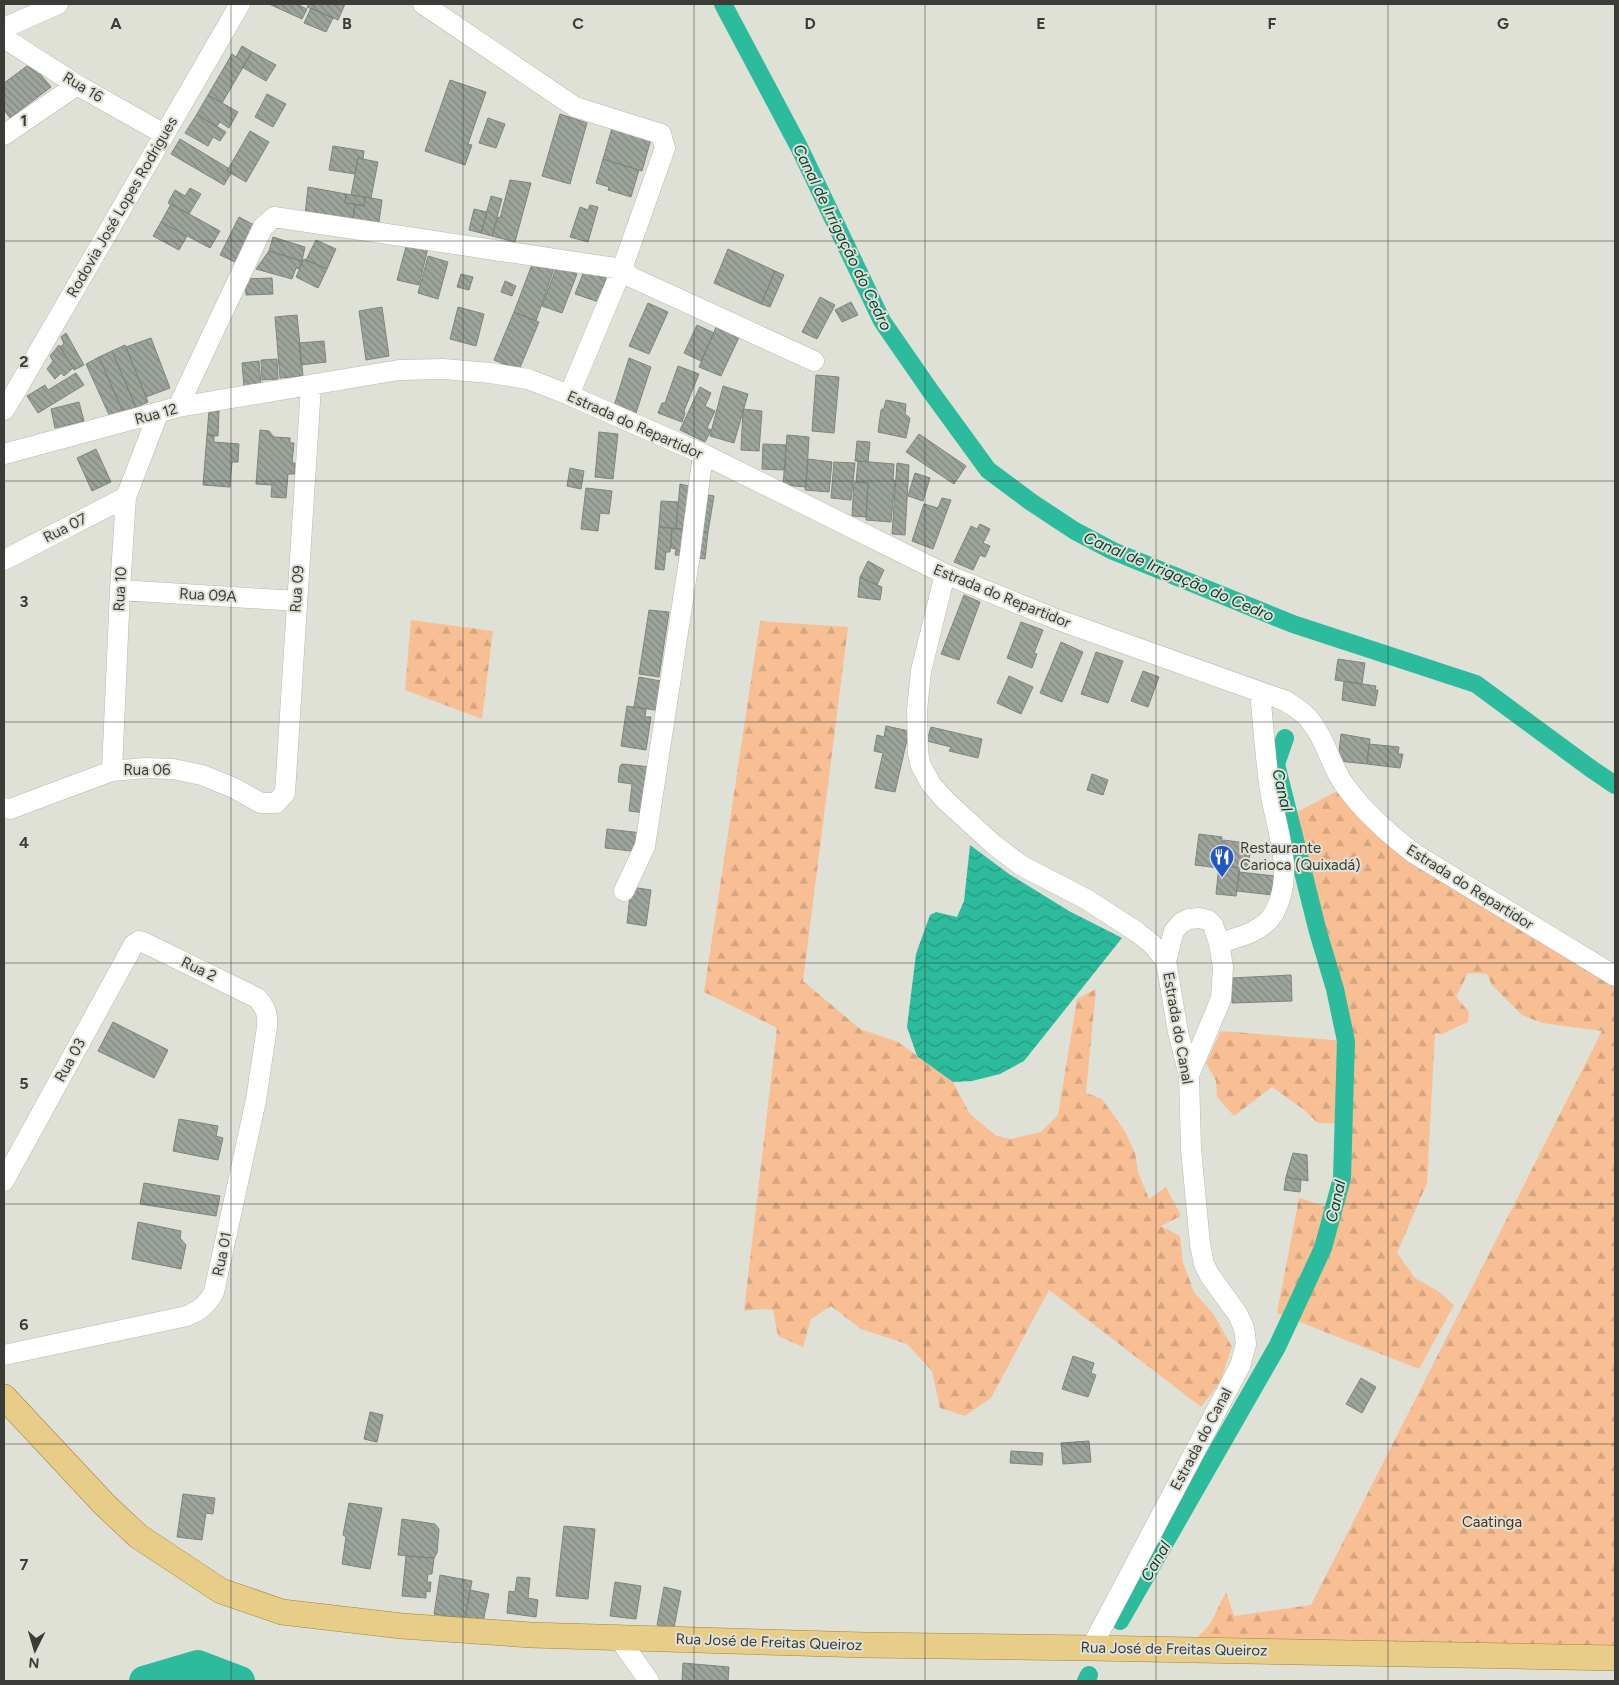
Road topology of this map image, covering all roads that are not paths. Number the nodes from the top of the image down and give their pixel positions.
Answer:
1 (58, 4) edge
2 (240, 4) edge
3 (423, 4) edge
4 (4, 28) edge
5 (4, 38) edge
6 (77, 84) junction
7 (164, 134) junction
8 (4, 135) edge
9 (622, 270) junction
10 (814, 361) dead end
11 (311, 386) junction
12 (569, 395) junction
13 (178, 407) junction
14 (4, 410) edge
15 (158, 414) junction
16 (4, 454) edge
17 (703, 454) junction
18 (126, 497) junction
19 (4, 560) edge
20 (946, 574) junction
21 (120, 590) junction
22 (297, 600) junction
23 (1260, 692) junction
24 (112, 771) junction
25 (285, 793) joint
26 (6, 805) edge
27 (624, 891) dead end
28 (139, 941) joint
29 (1219, 943) junction
30 (1166, 961) junction
31 (1615, 976) edge
32 (257, 998) joint
33 (1189, 1076) junction
34 (4, 1181) edge
35 (4, 1355) edge
36 (4, 1397) edge
37 (618, 1637) junction
38 (1090, 1648) junction
39 (1615, 1658) edge
40 (649, 1681) edge

1 - 4 street
2 - 7 street, Rodovia José Lopes Rodrigues
3 - 9 street
5 - 6 street, Rua 16
6 - 7 street, Rua 16
6 - 8 street
7 - 14 street, Rodovia José Lopes Rodrigues
9 - 10 street
9 - 12 street
9 - 13 street
11 - 12 street, Estrada do Repartidor
11 - 13 street, Rua 12
11 - 22 street, Rua 09
12 - 17 street, Estrada do Repartidor
13 - 15 street, Rua 12
15 - 16 street, Rua 12
15 - 18 street, Rua 10
17 - 20 street, Estrada do Repartidor
17 - 27 street
18 - 19 street, Rua 07
18 - 21 street, Rua 10
20 - 23 street, Estrada do Repartidor
20 - 30 street, Estrada do Canal
21 - 22 street, Rua 09A
21 - 24 street, Rua 10
22 - 25 street, Rua 09
23 - 29 street
23 - 31 street, Estrada do Repartidor
24 - 25 street, Rua 06
24 - 26 street, Rua 06
28 - 32 street, Rua 2
28 - 34 street, Rua 03
29 - 30 street
29 - 33 street
30 - 33 street, Estrada do Canal
32 - 35 street, Rua 01
33 - 38 street, Estrada do Canal
36 - 37 main road, Rua José de Freitas Queiroz
37 - 38 main road, Rua José de Freitas Queiroz
37 - 40 street
38 - 39 main road, Rua José de Freitas Queiroz

